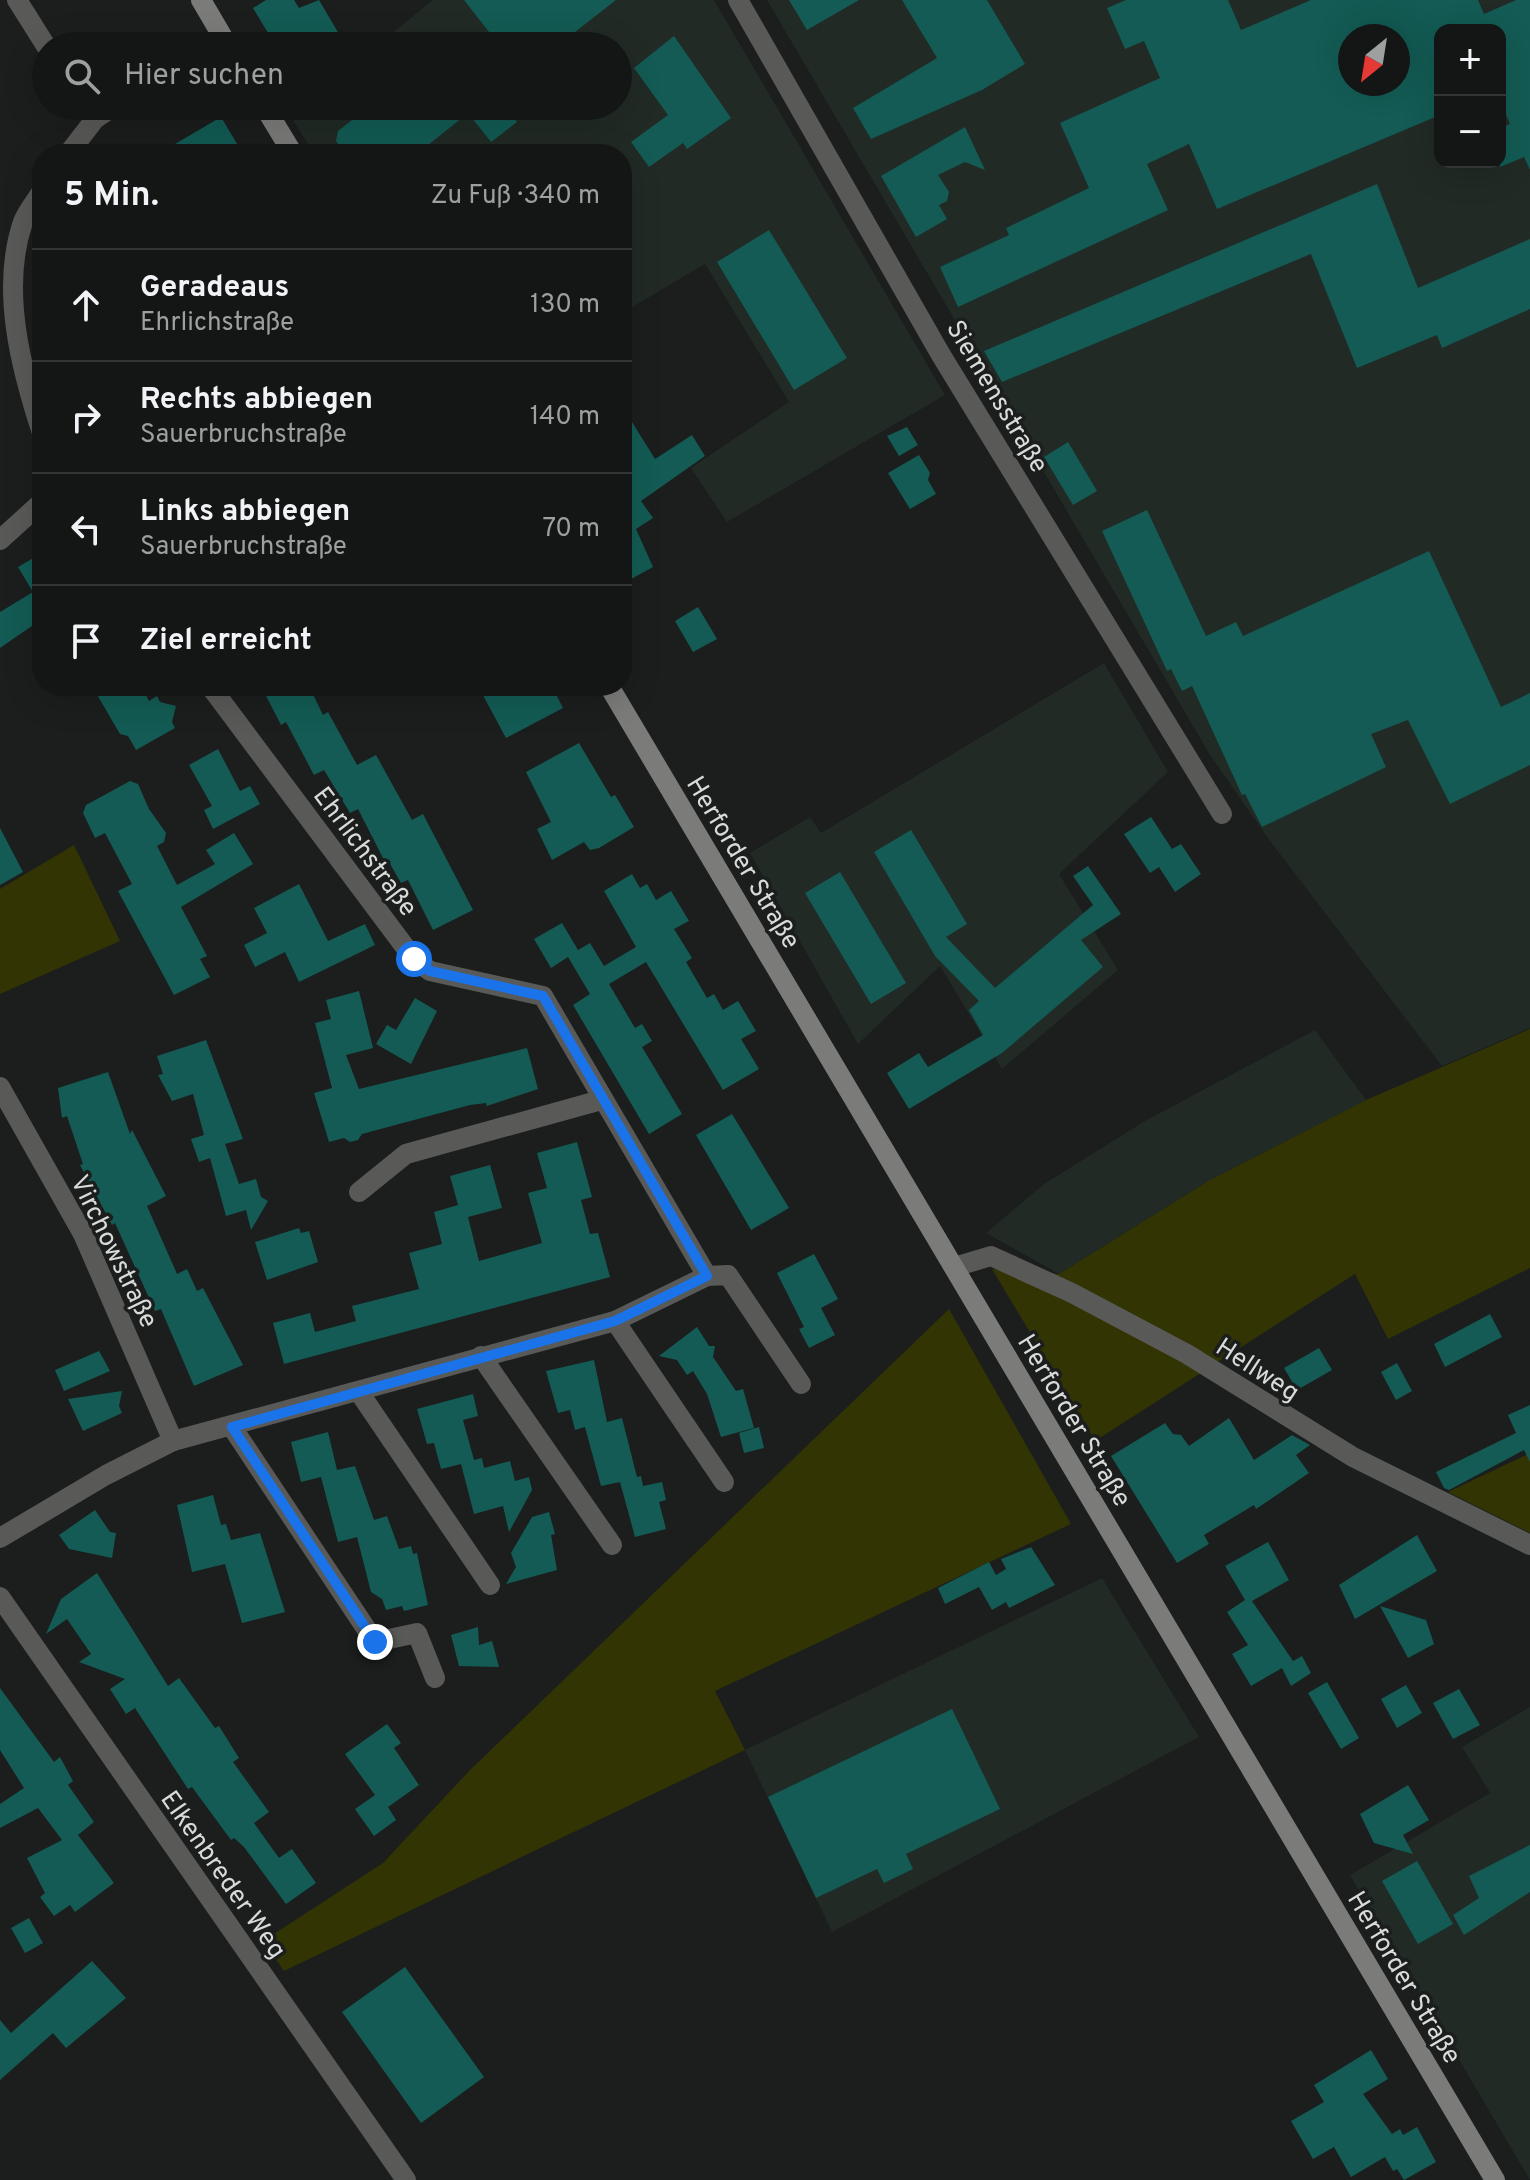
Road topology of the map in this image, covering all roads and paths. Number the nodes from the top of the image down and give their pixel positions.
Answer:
1 (17, 0) edge
2 (201, 0) edge
3 (738, 0) edge
4 (37, 32) edge
5 (214, 32) edge
6 (86, 120) edge
7 (272, 120) edge
8 (73, 144) edge
9 (287, 144) edge
10 (32, 207) edge
11 (32, 403) edge
12 (32, 511) edge
13 (0, 540) edge
14 (217, 696) edge
15 (615, 696) edge
16 (1222, 814) dead end
17 (0, 1087) edge
18 (601, 1100) junction
19 (359, 1192) dead end
20 (954, 1267) junction
21 (707, 1276) junction
22 (615, 1321) junction
23 (481, 1356) junction
24 (801, 1384) dead end
25 (359, 1392) junction
26 (232, 1427) junction
27 (173, 1441) junction
28 (724, 1482) dead end
29 (0, 1538) edge
30 (612, 1545) dead end
31 (1530, 1545) edge
32 (490, 1585) dead end
33 (0, 1597) edge
34 (435, 1678) dead end
35 (406, 2180) edge
36 (1495, 2180) edge

1 - 4 street
2 - 5 main road
3 - 16 street, Siemensstraße
6 - 8 street
7 - 9 main road
10 - 11 street
12 - 13 street
14 - 18 street, Ehrlichstraße
15 - 20 main road, Herforder Straße
17 - 27 street, Virchowstraße
18 - 19 street
18 - 21 street, Ehrlichstraße
20 - 31 street, Hellweg
20 - 36 main road, Herforder Straße
21 - 22 street
21 - 24 street
22 - 23 street
22 - 28 street
23 - 25 street
23 - 30 street
25 - 26 street
25 - 32 street
26 - 27 street
26 - 34 street
27 - 29 street
33 - 35 street, Elkenbreder Weg

